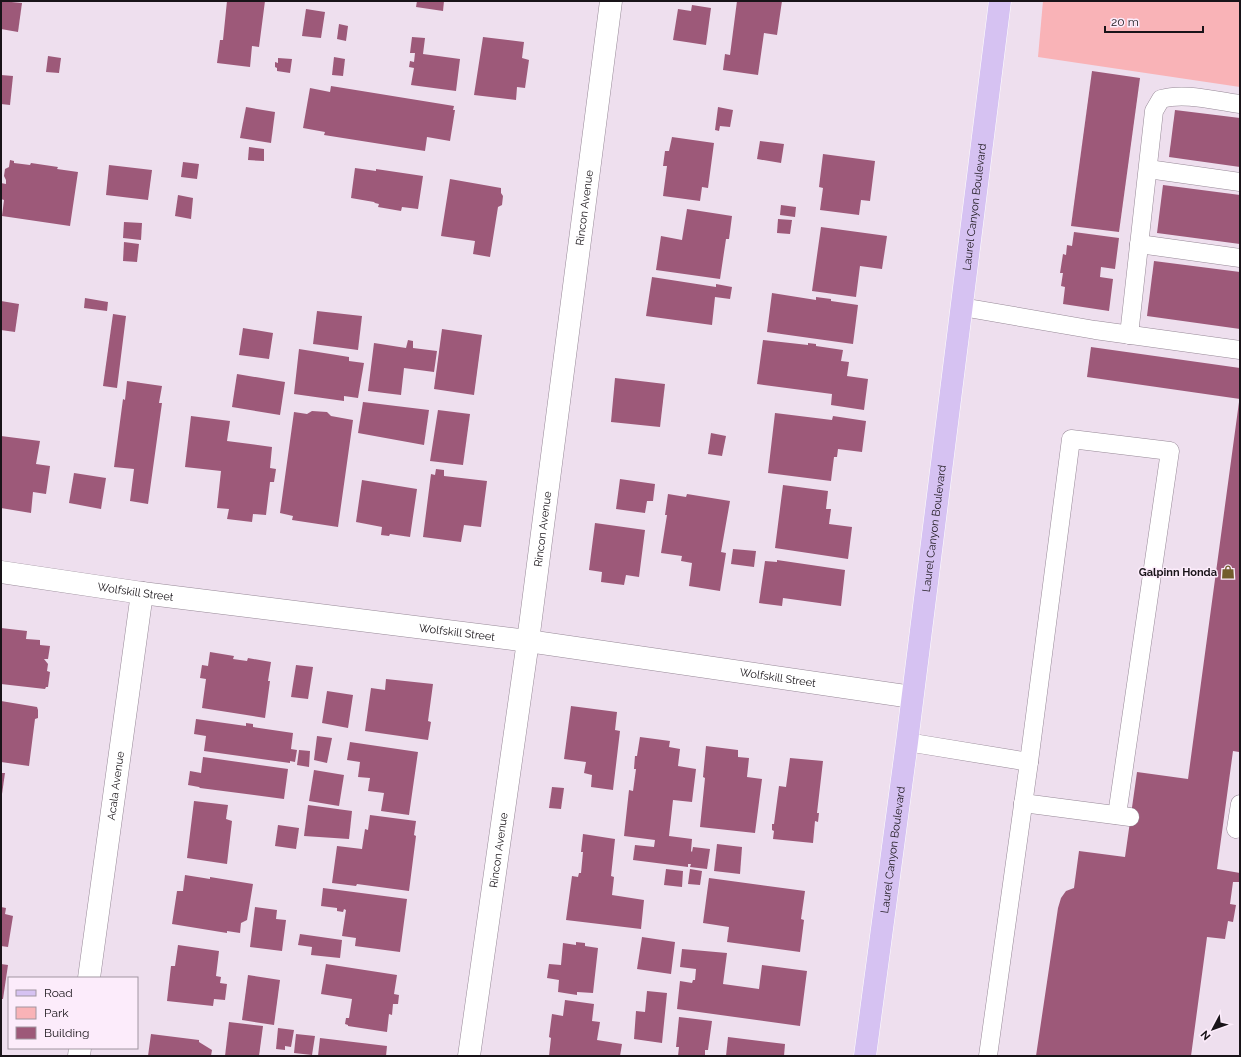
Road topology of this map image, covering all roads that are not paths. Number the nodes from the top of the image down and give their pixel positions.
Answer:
1 (612, 1) edge
2 (1000, 1) edge
3 (1240, 104) edge
4 (1148, 169) junction
5 (1240, 182) edge
6 (1139, 244) junction
7 (1240, 258) edge
8 (962, 307) junction
9 (1129, 335) junction
10 (1240, 350) edge
11 (1, 572) edge
12 (142, 593) junction
13 (528, 641) junction
14 (912, 698) junction
15 (907, 742) junction
16 (1029, 762) junction
17 (1023, 803) junction
18 (1240, 804) edge
19 (1233, 829) edge
20 (89, 977) edge
21 (469, 1056) edge
22 (865, 1056) edge
23 (988, 1056) edge

1 - 13 street, Rincon Avenue
2 - 8 main road, Laurel Canyon Boulevard
3 - 4 lane
4 - 5 lane
4 - 6 lane
6 - 7 lane
6 - 9 lane
8 - 9 lane
8 - 14 main road, Laurel Canyon Boulevard
9 - 10 lane
11 - 12 street, Wolfskill Street
12 - 13 street, Wolfskill Street
12 - 20 street, Acala Avenue
13 - 14 street, Wolfskill Street
13 - 21 street, Rincon Avenue
14 - 15 main road, Laurel Canyon Boulevard
15 - 16 lane
15 - 22 main road, Laurel Canyon Boulevard
16 - 17 lane
16 - 17 lane
17 - 23 lane
18 - 19 lane

